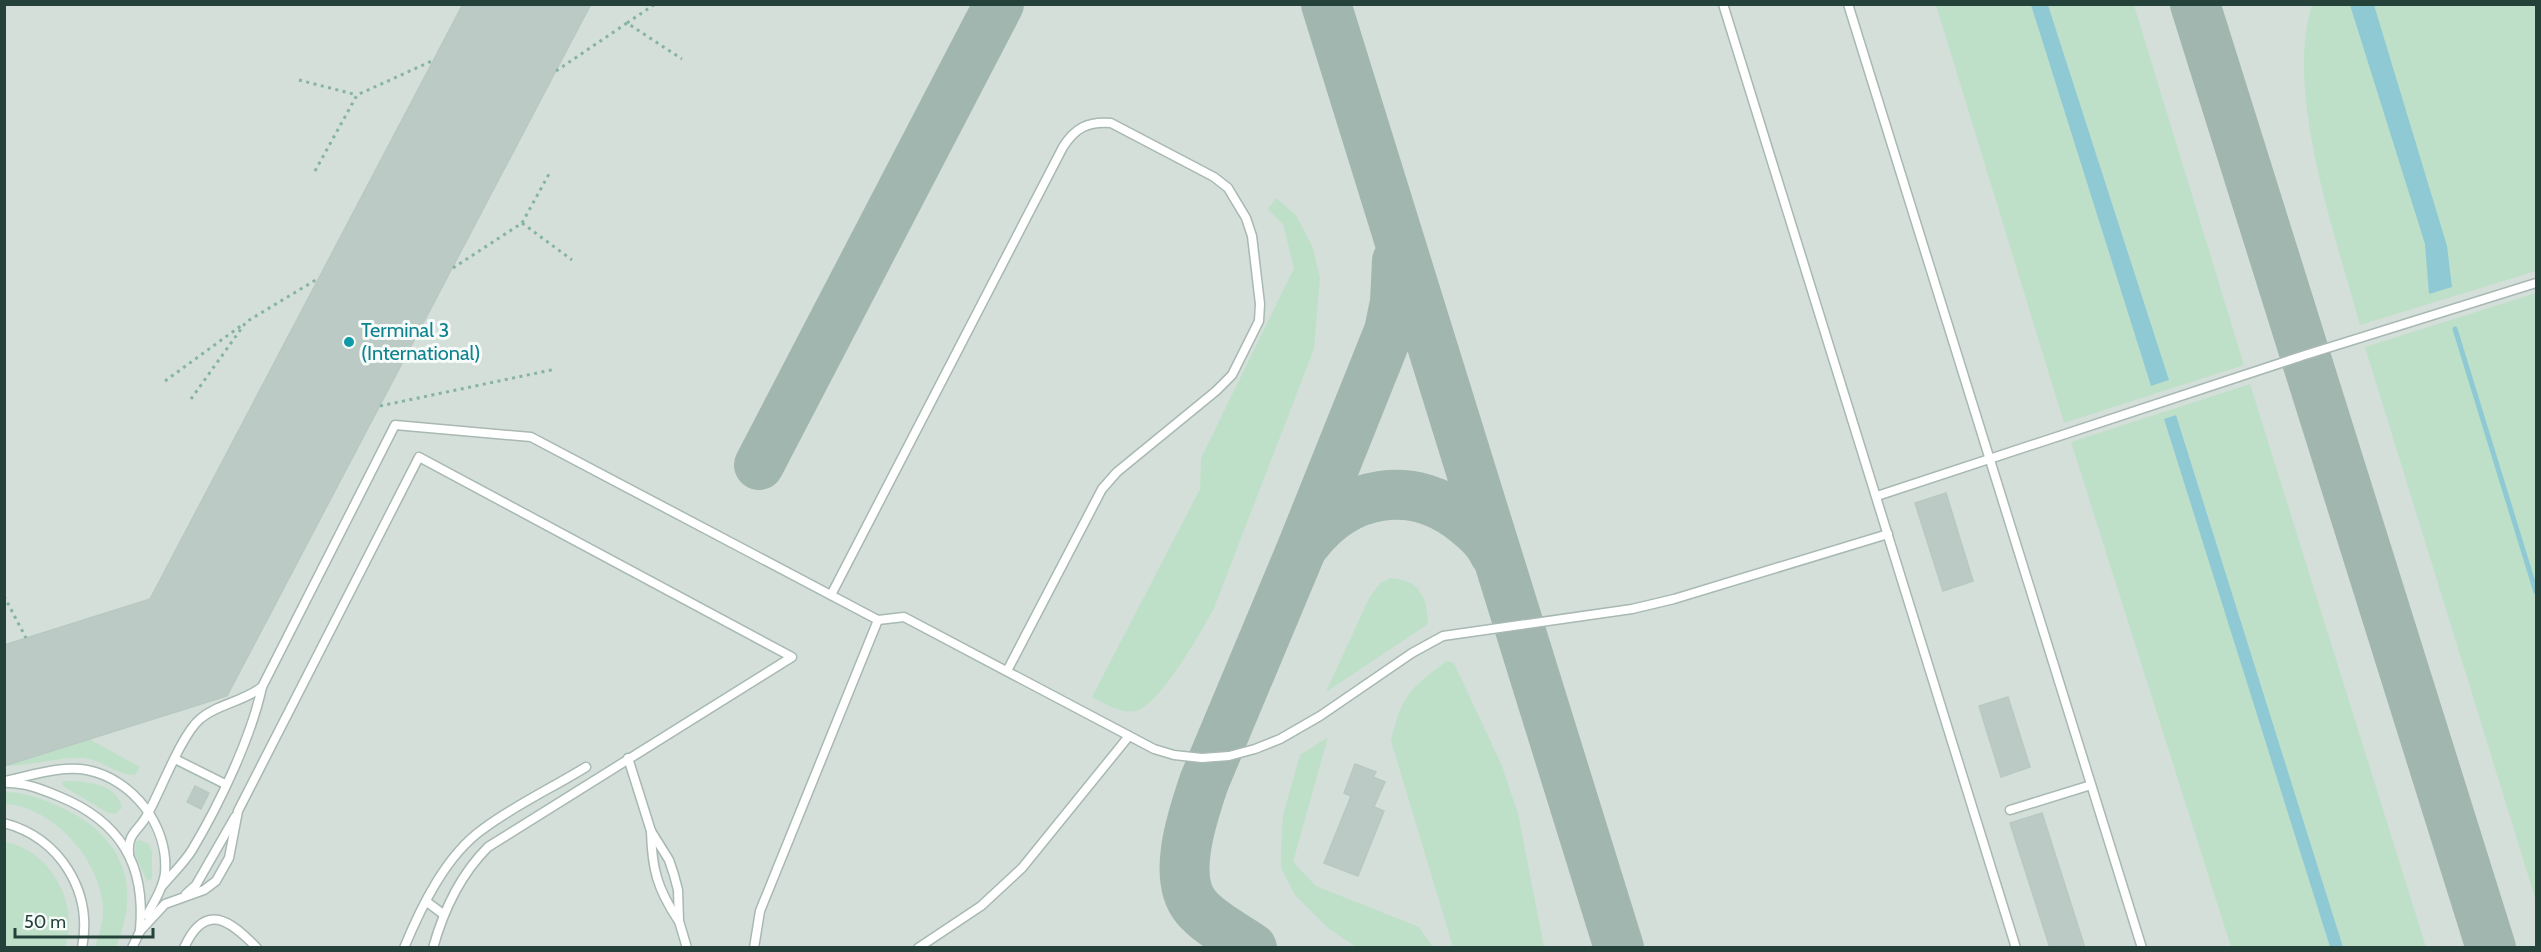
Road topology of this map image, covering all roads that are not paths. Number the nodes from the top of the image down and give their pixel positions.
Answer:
1 (1723, 4) edge
2 (1848, 4) edge
3 (2536, 283) edge
4 (1989, 458) junction
5 (1877, 496) junction
6 (1888, 534) junction
7 (831, 595) junction
8 (878, 620) junction
9 (1007, 671) junction
10 (262, 687) junction
11 (1130, 736) junction
12 (628, 758) junction
13 (176, 759) junction
14 (586, 767) dead end
15 (4, 782) edge
16 (225, 784) junction
17 (2091, 785) junction
18 (2010, 810) dead end
19 (238, 811) junction
20 (148, 812) junction
21 (4, 823) edge
22 (651, 831) junction
23 (129, 855) junction
24 (162, 886) junction
25 (182, 898) junction
26 (427, 902) junction
27 (443, 914) junction
28 (679, 921) junction
29 (140, 931) junction
30 (82, 948) edge
31 (132, 948) edge
32 (184, 948) edge
33 (257, 948) edge
34 (404, 948) edge
35 (433, 948) edge
36 (687, 948) edge
37 (754, 948) edge
38 (918, 948) edge
39 (2016, 948) edge
40 (2142, 948) edge

1 - 5 lane
2 - 4 lane
3 - 4 lane
4 - 5 lane
4 - 17 lane
5 - 6 lane
6 - 11 lane
6 - 39 lane
7 - 8 lane
7 - 9 lane
7 - 10 lane
8 - 9 lane
8 - 37 lane
9 - 11 lane
10 - 13 lane
10 - 16 lane
11 - 38 lane
12 - 19 lane
12 - 22 lane
12 - 27 lane
13 - 16 lane
13 - 20 lane
14 - 26 lane
15 - 20 lane
15 - 23 lane
16 - 24 lane
17 - 18 lane
17 - 40 lane
19 - 25 lane
19 - 25 lane
20 - 23 lane
20 - 24 lane
21 - 30 lane
22 - 28 lane
22 - 28 lane
23 - 29 lane
24 - 29 lane
25 - 29 lane
26 - 27 lane
26 - 34 lane
27 - 35 lane
28 - 36 lane
29 - 31 lane
32 - 33 lane

